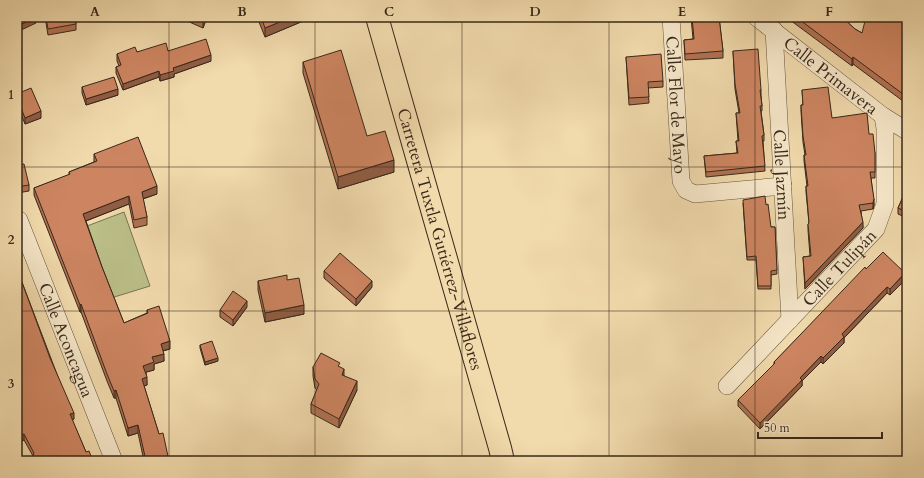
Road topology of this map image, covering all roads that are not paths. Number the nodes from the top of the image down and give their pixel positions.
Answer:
1 (378, 17) edge
2 (671, 17) edge
3 (756, 17) edge
4 (774, 30) junction
5 (883, 116) junction
6 (907, 131) edge
7 (783, 186) junction
8 (18, 220) edge
9 (790, 320) junction
10 (727, 386) dead end
11 (114, 461) edge
12 (502, 461) edge

1 - 12 main road, Carretera Tuxtla Gutiérrez-Villaflores
2 - 7 street, Calle Flor de Mayo
3 - 4 street, Calle Primavera
4 - 5 street, Calle Primavera
4 - 7 street, Calle Jazmín
5 - 6 street, Calle Primavera
5 - 9 street, Calle Tulipán
7 - 9 street, Calle Jazmín
8 - 11 street, Calle Aconcagua
9 - 10 street, Calle Tulipán

